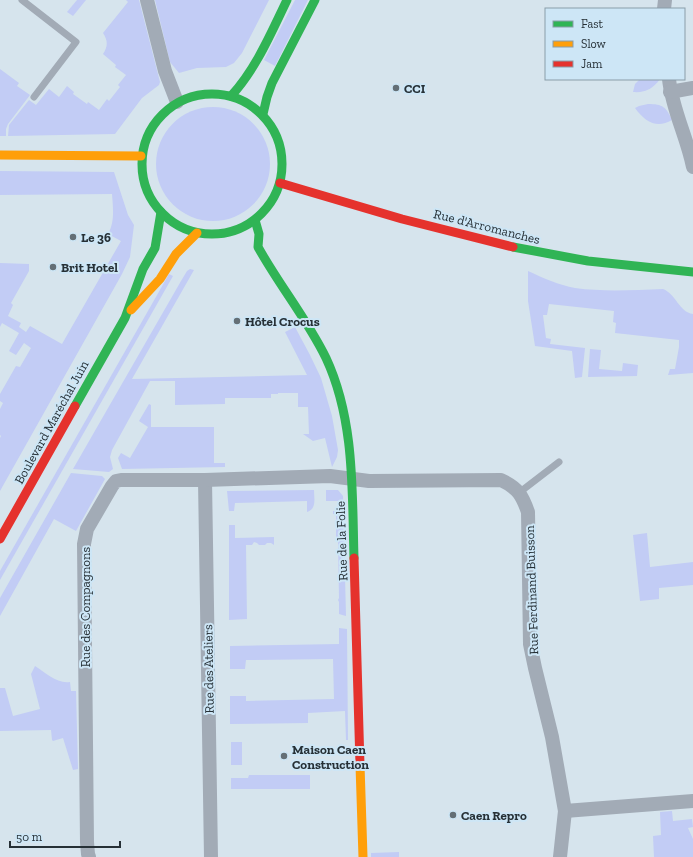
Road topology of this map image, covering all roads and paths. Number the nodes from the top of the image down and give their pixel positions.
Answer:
1 (22, 0) edge
2 (147, 0) edge
3 (287, 0) edge
4 (315, 0) edge
5 (670, 85) edge
6 (693, 88) edge
7 (231, 96) junction
8 (34, 97) dead end
9 (177, 102) junction
10 (263, 114) junction
11 (0, 155) edge
12 (141, 156) junction
13 (693, 167) edge
14 (280, 184) junction
15 (161, 212) junction
16 (255, 220) junction
17 (235, 230) junction
18 (197, 233) junction
19 (258, 247) junction
20 (693, 272) edge
21 (125, 318) junction
22 (559, 462) dead end
23 (352, 479) junction
24 (205, 480) junction
25 (520, 492) junction
26 (0, 539) edge
27 (693, 801) edge
28 (565, 811) junction
29 (90, 857) edge
30 (211, 857) edge
31 (363, 857) edge
32 (560, 857) edge

1 - 8 lane
2 - 9 street
3 - 7 main road
4 - 10 main road
5 - 6 street
5 - 13 street
7 - 9 main road
7 - 10 main road
9 - 12 main road
10 - 14 main road
11 - 12 main road
12 - 15 main road
14 - 16 main road
14 - 20 main road, Rue d'Arromanches
15 - 18 main road
15 - 21 main road, Boulevard Maréchal Juin
16 - 17 main road
16 - 19 main road, Rue de la Folie
17 - 18 main road
17 - 19 main road
18 - 21 main road, Boulevard Maréchal Juin
19 - 23 main road, Rue de la Folie
21 - 26 main road, Boulevard Maréchal Juin
22 - 25 lane
23 - 24 street, Rue des Compagnons
23 - 25 street
23 - 31 main road, Rue de la Folie
24 - 29 street, Rue des Compagnons
24 - 30 street, Rue des Ateliers
25 - 28 street, Rue Ferdinand Buisson
27 - 28 street
28 - 32 street, Rue Ferdinand Buisson

